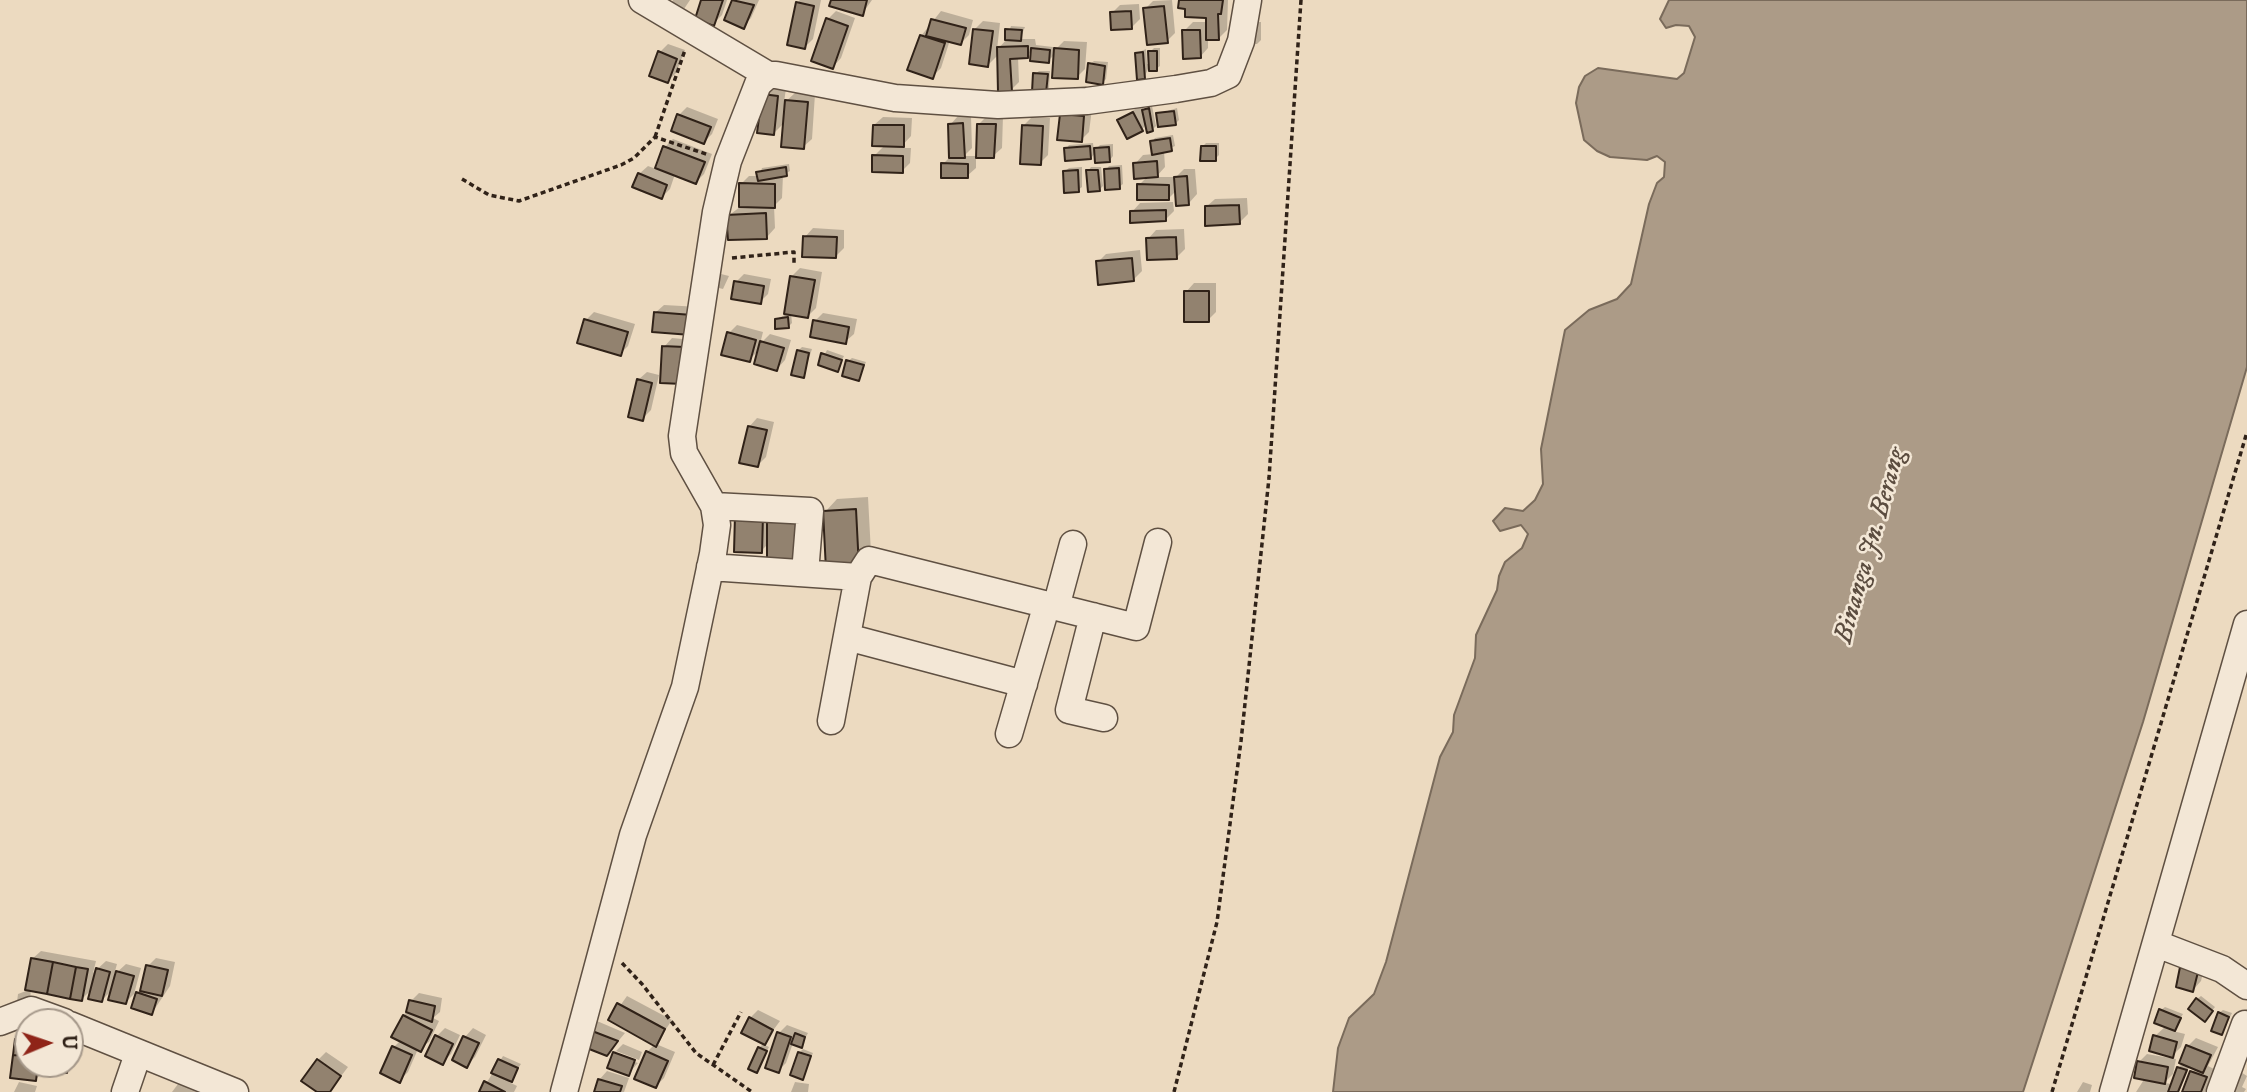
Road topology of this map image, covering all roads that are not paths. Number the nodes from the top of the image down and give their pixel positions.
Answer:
1 (642, 0) edge
2 (1248, 0) edge
3 (768, 75) junction
4 (714, 506) junction
5 (1158, 542) dead end
6 (1073, 544) dead end
7 (710, 567) junction
8 (805, 573) junction
9 (858, 577) junction
10 (1051, 606) junction
11 (1093, 616) junction
12 (2247, 624) edge
13 (847, 637) junction
14 (1024, 684) junction
15 (1104, 718) dead end
16 (831, 721) dead end
17 (1009, 734) dead end
18 (2157, 944) junction
19 (2247, 986) edge
20 (2246, 1022) edge
21 (84, 1031) edge
22 (138, 1054) junction
23 (220, 1089) edge
24 (125, 1092) edge
25 (564, 1092) edge
26 (2113, 1092) edge
27 (2220, 1092) edge

1 - 3 street
2 - 3 street
3 - 4 street
4 - 7 street
4 - 8 street
5 - 11 street
6 - 10 street
7 - 8 street
7 - 25 street
8 - 9 street
9 - 10 street
9 - 13 street
10 - 11 street
10 - 14 street
11 - 15 street
12 - 18 street
13 - 14 street
13 - 16 street
14 - 17 street
18 - 19 street
18 - 26 street
20 - 27 street
21 - 22 street
22 - 23 street
22 - 24 street

